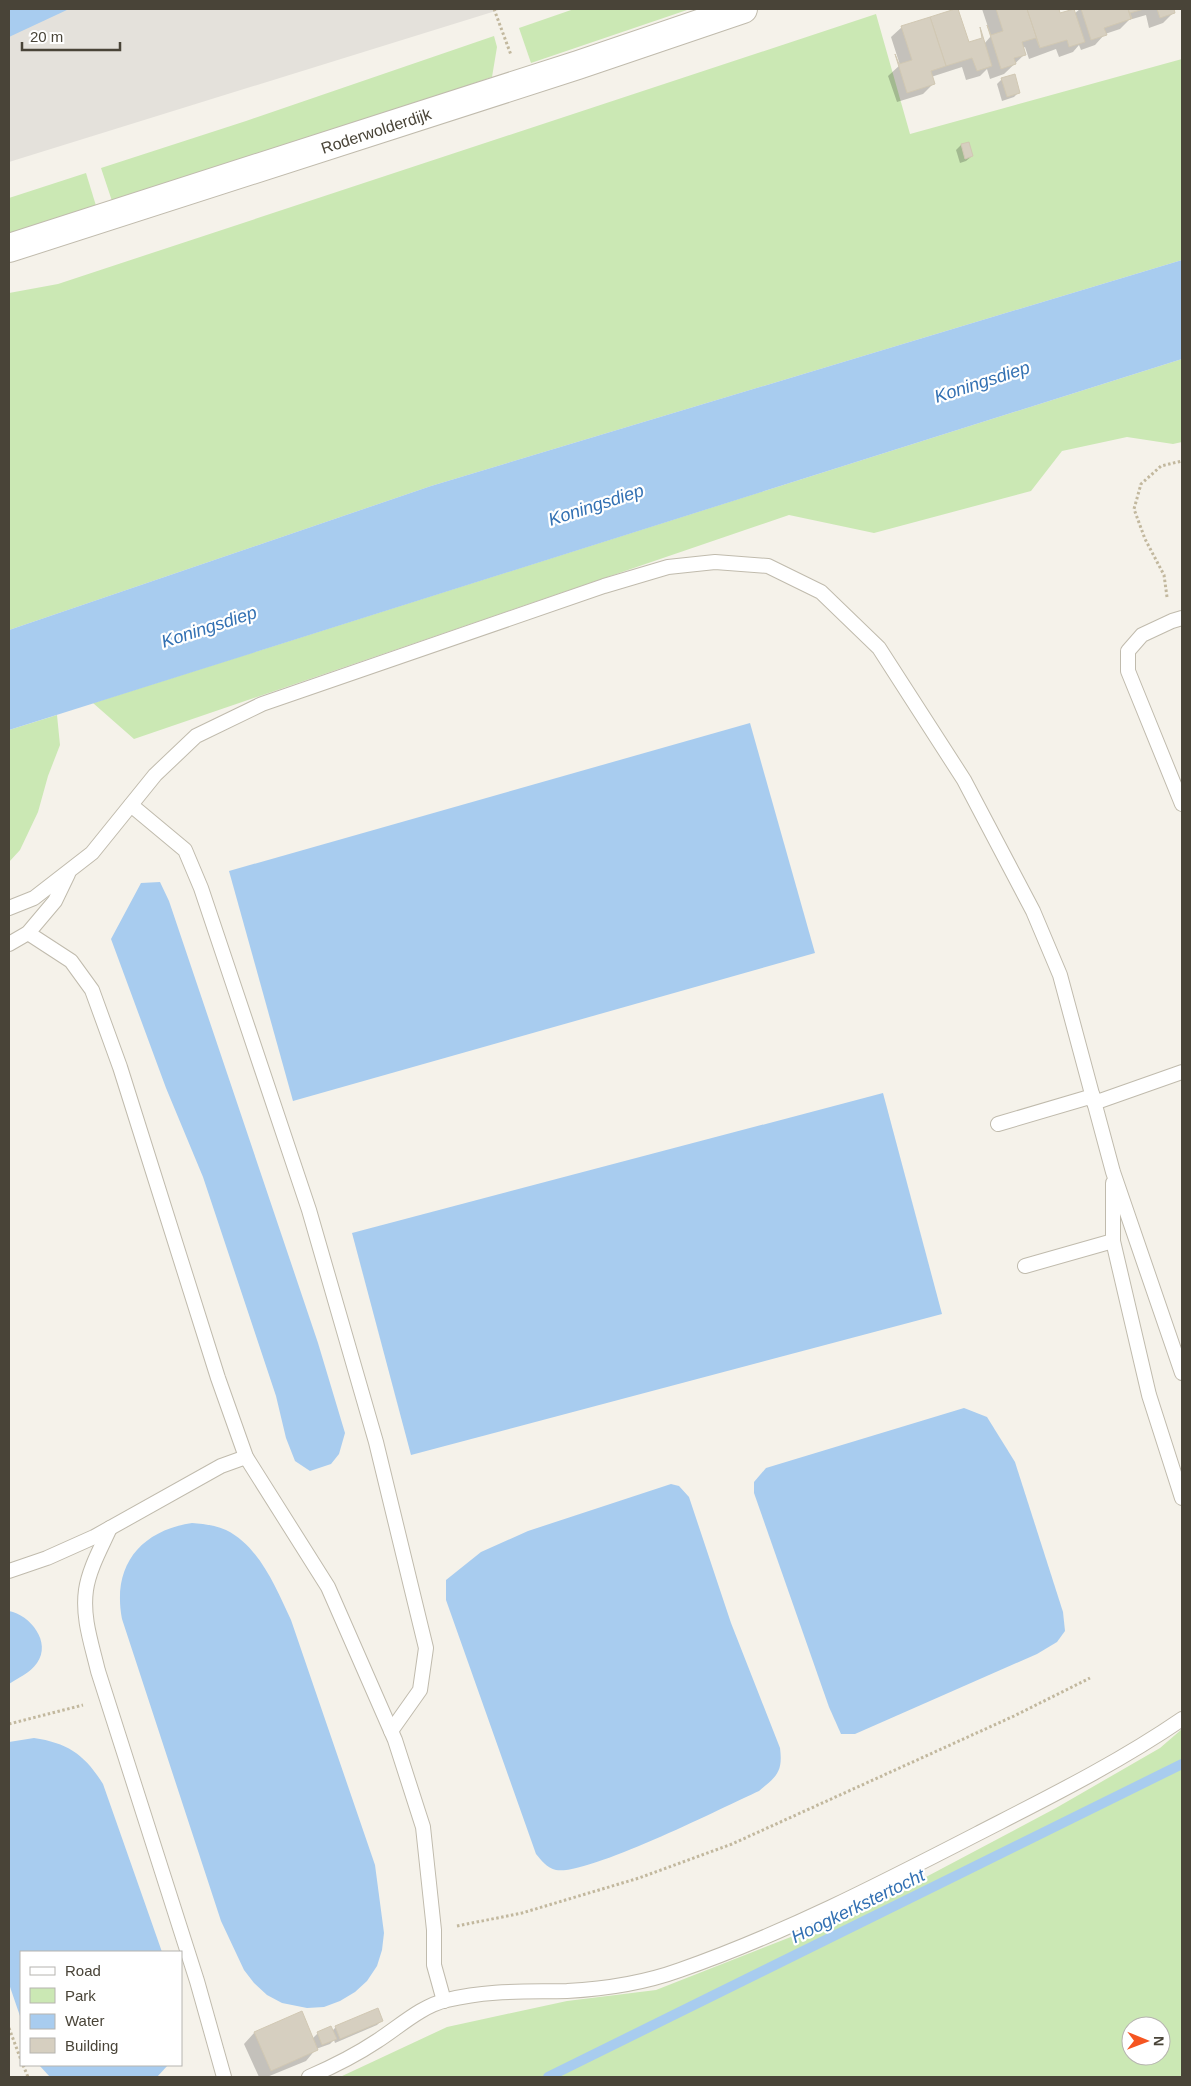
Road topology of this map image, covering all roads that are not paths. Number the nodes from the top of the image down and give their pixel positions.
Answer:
1 (743, 9) edge
2 (9, 248) edge
3 (1182, 618) edge
4 (1182, 804) edge
5 (131, 805) junction
6 (70, 870) junction
7 (9, 908) edge
8 (28, 933) junction
9 (9, 944) edge
10 (1182, 1072) edge
11 (1094, 1099) junction
12 (998, 1124) dead end
13 (1113, 1172) junction
14 (1113, 1241) junction
15 (1025, 1266) dead end
16 (1182, 1373) edge
17 (246, 1457) junction
18 (1182, 1498) edge
19 (110, 1528) junction
20 (9, 1571) edge
21 (1182, 1719) edge
22 (390, 1731) junction
23 (444, 2001) junction
24 (224, 2077) edge
25 (309, 2077) edge

1 - 2 street, Roderwolderdijk
3 - 4 lane
5 - 6 lane
5 - 11 lane
5 - 22 lane
6 - 7 lane
6 - 8 lane
8 - 9 lane
8 - 17 lane
10 - 11 lane
11 - 12 lane
11 - 13 lane
13 - 14 lane
13 - 16 lane
14 - 15 lane
14 - 18 lane
17 - 19 lane
17 - 22 lane
19 - 20 lane
19 - 24 lane
21 - 23 lane
22 - 23 lane
23 - 25 lane

